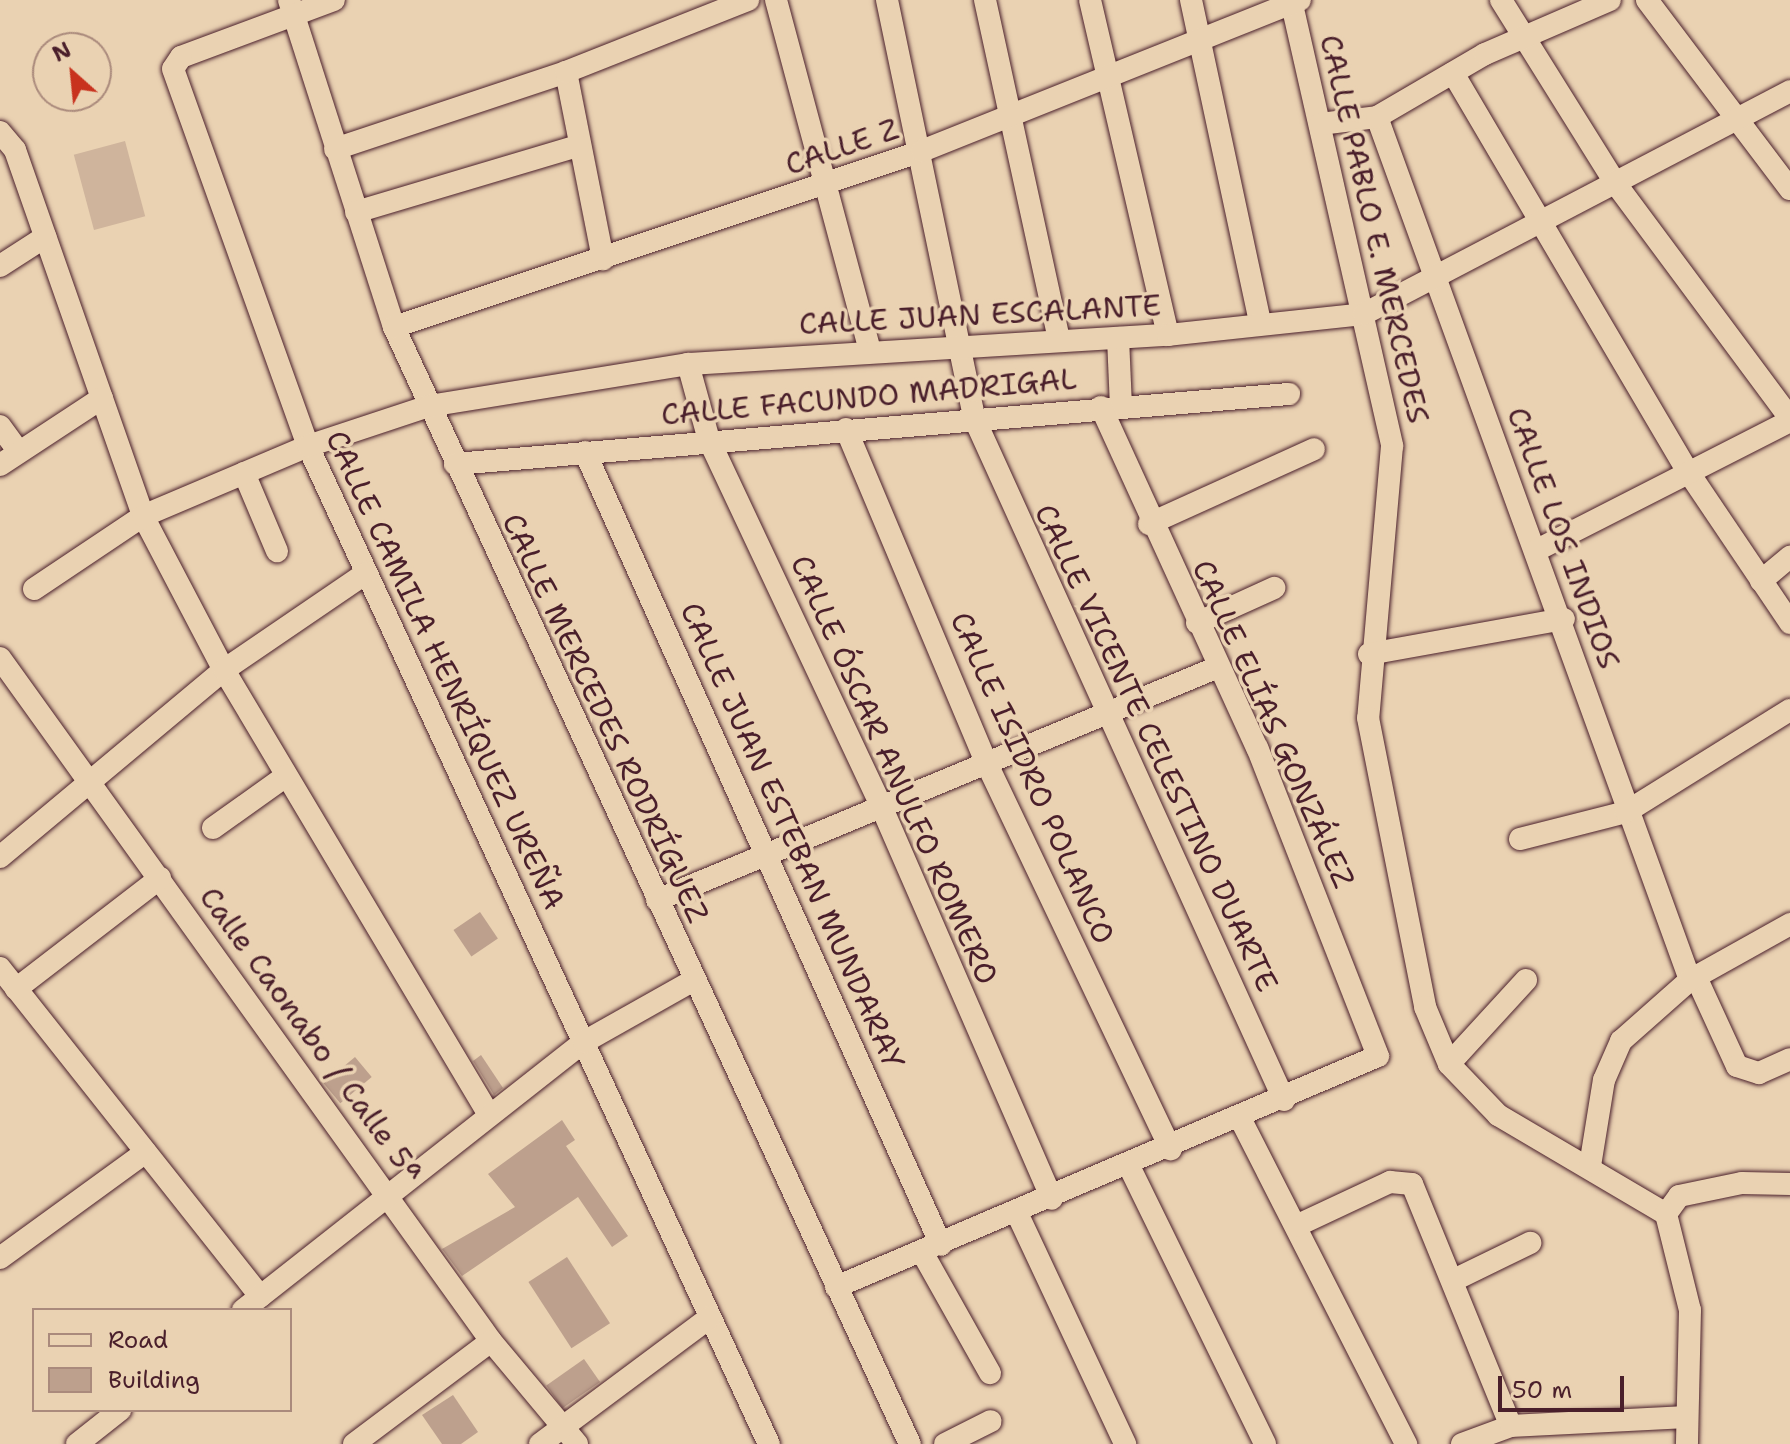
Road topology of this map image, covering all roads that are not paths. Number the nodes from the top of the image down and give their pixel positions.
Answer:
1 (334, 0) edge
2 (748, 0) edge
3 (776, 0) edge
4 (887, 0) edge
5 (985, 0) edge
6 (1090, 0) edge
7 (1191, 0) edge
8 (1501, 0) edge
9 (1610, 0) edge
10 (1647, 0) edge
11 (1294, 1) edge
12 (293, 8) edge
13 (1522, 36) junction
14 (1201, 39) junction
15 (566, 72) junction
16 (1453, 73) junction
17 (1106, 75) junction
18 (1790, 91) edge
19 (1011, 115) junction
20 (1377, 117) junction
21 (1740, 118) junction
22 (1320, 124) junction
23 (0, 132) edge
24 (578, 146) junction
25 (335, 149) junction
26 (922, 151) junction
27 (826, 183) junction
28 (1616, 184) junction
29 (1790, 189) edge
30 (356, 212) junction
31 (1538, 224) junction
32 (45, 237) junction
33 (603, 259) junction
34 (0, 266) edge
35 (1434, 277) junction
36 (1364, 314) junction
37 (1260, 322) junction
38 (394, 327) junction
39 (1168, 335) junction
40 (1118, 338) junction
41 (1059, 339) junction
42 (963, 345) junction
43 (870, 352) junction
44 (688, 364) junction
45 (1289, 394) dead end
46 (102, 398) junction
47 (429, 406) junction
48 (1111, 406) junction
49 (975, 420) junction
50 (1790, 420) edge
51 (0, 426) edge
52 (846, 429) junction
53 (709, 440) junction
54 (308, 446) junction
55 (1314, 449) dead end
56 (18, 451) junction
57 (585, 452) junction
58 (455, 464) junction
59 (0, 465) edge
60 (244, 473) junction
61 (1689, 473) junction
62 (143, 516) junction
63 (1149, 524) junction
64 (277, 551) dead end
65 (1535, 551) junction
66 (1790, 557) edge
67 (366, 573) junction
68 (1761, 581) junction
69 (1274, 588) dead end
70 (34, 589) dead end
71 (1564, 619) junction
72 (1197, 623) junction
73 (1790, 623) edge
74 (1369, 654) junction
75 (0, 659) edge
76 (1218, 667) junction
77 (224, 670) junction
78 (1790, 710) edge
79 (1106, 714) junction
80 (987, 764) junction
81 (286, 776) junction
82 (93, 786) junction
83 (882, 808) junction
84 (1626, 812) junction
85 (213, 828) dead end
86 (1520, 839) dead end
87 (770, 855) junction
88 (0, 857) edge
89 (160, 878) junction
90 (657, 900) junction
91 (1790, 924) edge
92 (0, 968) edge
93 (1693, 979) junction
94 (694, 980) junction
95 (1526, 980) dead end
96 (16, 989) junction
97 (584, 1042) junction
98 (1790, 1059) edge
99 (1449, 1064) junction
100 (1284, 1100) junction
101 (488, 1113) junction
102 (1241, 1120) junction
103 (1171, 1149) junction
104 (146, 1152) junction
105 (1129, 1166) junction
106 (1590, 1166) junction
107 (1790, 1184) edge
108 (387, 1190) junction
109 (1052, 1199) junction
110 (1017, 1213) junction
111 (1666, 1214) junction
112 (1296, 1226) junction
113 (1530, 1243) dead end
114 (932, 1248) junction
115 (0, 1258) edge
116 (1454, 1280) junction
117 (836, 1287) junction
118 (251, 1303) edge
119 (709, 1318) junction
120 (491, 1341) junction
121 (990, 1373) dead end
122 (117, 1412) edge
123 (1686, 1417) junction
124 (991, 1421) dead end
125 (1511, 1426) junction
126 (570, 1435) edge
127 (1115, 1440) edge
128 (77, 1444) edge
129 (354, 1444) edge
130 (540, 1444) edge
131 (769, 1444) edge
132 (910, 1444) edge
133 (945, 1444) edge
134 (1265, 1444) edge
135 (1406, 1444) edge
136 (1462, 1444) edge
137 (1687, 1444) edge

1 - 12 street, CALLE CAMILA HENRÍQUEZ UREÑA
2 - 15 street
3 - 27 street
4 - 26 street, CALLE VICENTE CELESTINO DUARTE
5 - 19 street
6 - 17 street
7 - 14 street
8 - 13 street
9 - 13 street
10 - 21 street
11 - 14 street, CALLE Z
11 - 22 street, CALLE PABLO E. MERCEDES
12 - 25 street, CALLE MERCEDES RODRÍGUEZ
12 - 54 street, CALLE CAMILA HENRÍQUEZ UREÑA
13 - 16 street
13 - 28 street
14 - 17 street, CALLE Z
14 - 37 street
15 - 24 street
15 - 25 street
16 - 20 street
16 - 31 street
17 - 19 street, CALLE Z
17 - 39 street
18 - 21 street, CALLE JUAN ESCALANTE
19 - 26 street, CALLE Z
19 - 41 street
20 - 22 street
20 - 35 street, CALLE LOS INDIOS
21 - 28 street, CALLE JUAN ESCALANTE
21 - 29 street
22 - 36 street, CALLE PABLO E. MERCEDES
23 - 32 street
24 - 30 street
24 - 33 street
25 - 30 street, CALLE MERCEDES RODRÍGUEZ
26 - 27 street, CALLE Z
26 - 42 street, CALLE VICENTE CELESTINO DUARTE
27 - 33 street, CALLE Z
27 - 43 street
28 - 31 street, CALLE JUAN ESCALANTE
28 - 50 street
30 - 38 street, CALLE MERCEDES RODRÍGUEZ
31 - 35 street, CALLE JUAN ESCALANTE
31 - 61 street
32 - 34 street
32 - 46 street
33 - 38 street, CALLE Z
35 - 36 street, CALLE JUAN ESCALANTE
35 - 65 street, CALLE LOS INDIOS
36 - 37 street, CALLE JUAN ESCALANTE
36 - 74 street, CALLE PABLO E. MERCEDES
37 - 39 street, CALLE JUAN ESCALANTE
38 - 47 street, CALLE MERCEDES RODRÍGUEZ
39 - 40 street, CALLE JUAN ESCALANTE
40 - 41 street, CALLE JUAN ESCALANTE
40 - 48 street, CALLE ELÍAS GONZÁLEZ
41 - 42 street, CALLE JUAN ESCALANTE
42 - 43 street, CALLE JUAN ESCALANTE
42 - 49 street, CALLE VICENTE CELESTINO DUARTE
43 - 44 street, CALLE JUAN ESCALANTE
44 - 47 street, CALLE JUAN ESCALANTE
44 - 53 street, CALLE ÓSCAR ANULFO ROMERO
45 - 48 street, CALLE FACUNDO MADRIGAL
46 - 56 street
46 - 62 street
47 - 54 street, CALLE JUAN ESCALANTE
47 - 58 street, CALLE MERCEDES RODRÍGUEZ
48 - 49 street, CALLE FACUNDO MADRIGAL
48 - 63 street, CALLE ELÍAS GONZÁLEZ
49 - 52 street, CALLE FACUNDO MADRIGAL
49 - 79 street, CALLE VICENTE CELESTINO DUARTE
50 - 61 street
51 - 56 street
52 - 53 street, CALLE FACUNDO MADRIGAL
52 - 80 street, CALLE ISIDRO POLANCO
53 - 57 street, CALLE FACUNDO MADRIGAL
53 - 83 street, CALLE ÓSCAR ANULFO ROMERO
54 - 60 street, CALLE JUAN ESCALANTE
54 - 67 street, CALLE CAMILA HENRÍQUEZ UREÑA
55 - 63 street
56 - 59 street
57 - 58 street, CALLE FACUNDO MADRIGAL
57 - 87 street, CALLE JUAN ESTEBAN MUNDARAY
58 - 90 street, CALLE MERCEDES RODRÍGUEZ
60 - 62 street, CALLE JUAN ESCALANTE
60 - 64 street
61 - 65 street
61 - 68 street
62 - 70 street, CALLE JUAN ESCALANTE
62 - 77 street
63 - 72 street, CALLE ELÍAS GONZÁLEZ
65 - 71 street, CALLE LOS INDIOS
66 - 68 street
67 - 77 street
67 - 97 street, CALLE CAMILA HENRÍQUEZ UREÑA
68 - 73 street
69 - 72 street
71 - 74 street
71 - 84 street, CALLE LOS INDIOS
72 - 76 street, CALLE ELÍAS GONZÁLEZ
74 - 99 street, CALLE PABLO E. MERCEDES
75 - 82 street, Calle Caonabo / Calle 5ª
76 - 79 street
76 - 100 street, CALLE ELÍAS GONZÁLEZ
77 - 81 street
77 - 82 street
78 - 84 street
79 - 80 street
79 - 100 street, CALLE VICENTE CELESTINO DUARTE
80 - 83 street
80 - 103 street, CALLE ISIDRO POLANCO
81 - 85 street
81 - 101 street
82 - 88 street
82 - 89 street, Calle Caonabo / Calle 5ª
83 - 87 street
83 - 109 street, CALLE ÓSCAR ANULFO ROMERO
84 - 86 street
84 - 93 street, CALLE LOS INDIOS
87 - 90 street
87 - 114 street, CALLE JUAN ESTEBAN MUNDARAY
89 - 96 street
89 - 108 street, Calle Caonabo / Calle 5ª
90 - 94 street, CALLE MERCEDES RODRÍGUEZ
91 - 93 street
92 - 96 street
93 - 98 street, CALLE LOS INDIOS
93 - 106 street
94 - 97 street
94 - 117 street, CALLE MERCEDES RODRÍGUEZ
95 - 99 street
96 - 104 street
97 - 101 street
97 - 119 street, CALLE CAMILA HENRÍQUEZ UREÑA
99 - 106 street, CALLE PABLO E. MERCEDES
100 - 102 street
101 - 108 street
102 - 103 street
102 - 112 street
103 - 105 street
104 - 115 street
104 - 118 street
105 - 109 street
105 - 134 street
106 - 111 street, CALLE PABLO E. MERCEDES
107 - 111 street
108 - 118 street
108 - 120 street, Calle Caonabo / Calle 5ª
109 - 110 street
110 - 114 street
110 - 127 street
111 - 123 street
112 - 116 street
112 - 135 street
113 - 116 street
114 - 117 street
114 - 121 street, CALLE JUAN ESTEBAN MUNDARAY
116 - 125 street
117 - 132 street, CALLE MERCEDES RODRÍGUEZ
119 - 126 street
119 - 131 street, CALLE CAMILA HENRÍQUEZ UREÑA
120 - 126 street, Calle Caonabo / Calle 5ª
120 - 129 street
122 - 128 street
123 - 125 street
123 - 137 street
124 - 133 street
125 - 136 street
126 - 130 street

